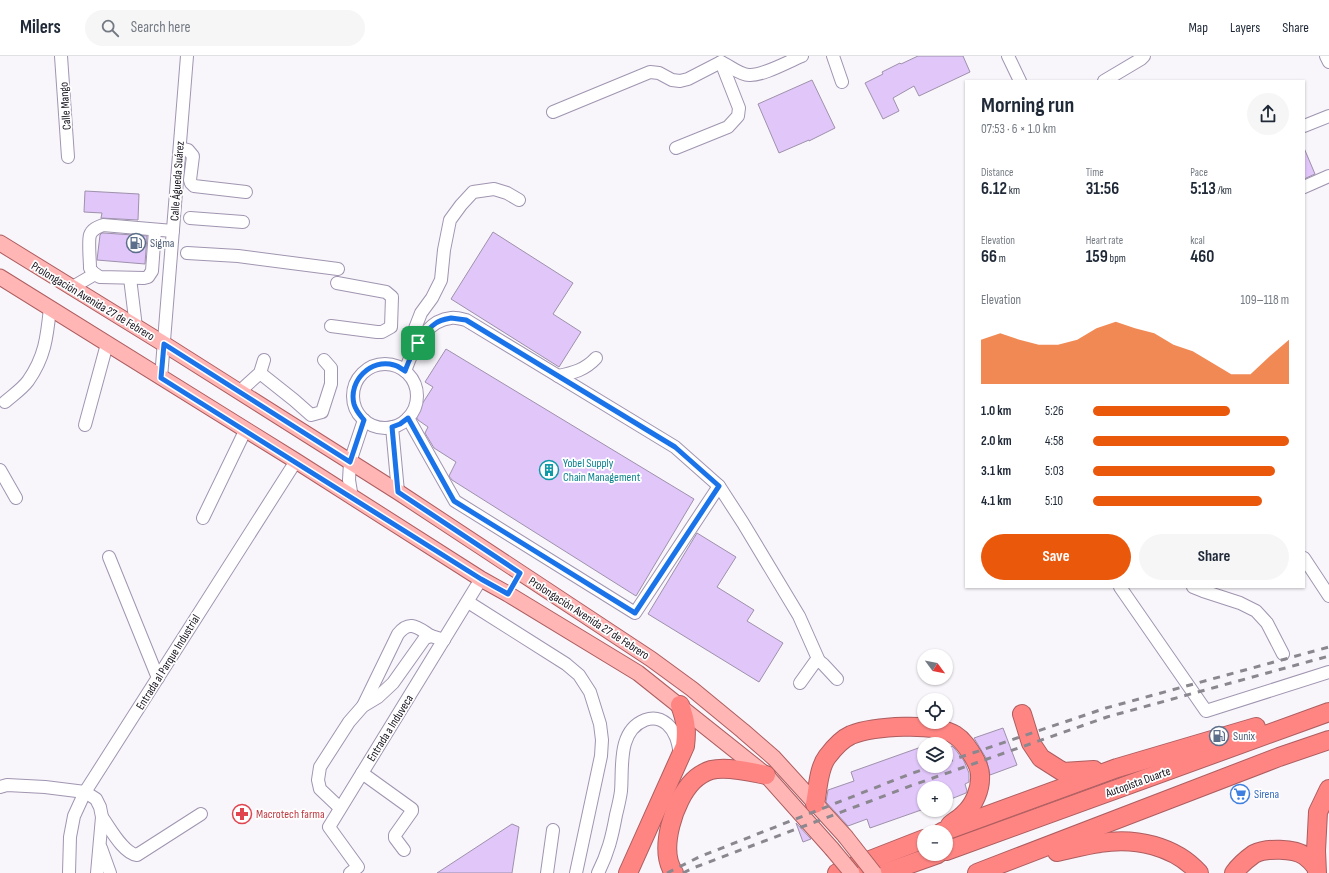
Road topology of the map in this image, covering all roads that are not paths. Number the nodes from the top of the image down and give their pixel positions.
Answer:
1 (61, 56) edge
2 (187, 56) edge
3 (802, 56) edge
4 (833, 56) edge
5 (1008, 56) edge
6 (1144, 56) edge
7 (1326, 56) edge
8 (721, 62) junction
9 (1329, 62) edge
10 (1020, 80) edge
11 (1106, 80) edge
12 (842, 82) dead end
13 (553, 112) dead end
14 (1329, 116) edge
15 (1305, 126) edge
16 (180, 148) junction
17 (676, 148) dead end
18 (68, 157) dead end
19 (1329, 176) edge
20 (1305, 187) edge
21 (246, 192) dead end
22 (519, 200) dead end
23 (190, 218) dead end
24 (243, 222) dead end
25 (155, 230) junction
26 (173, 231) junction
27 (0, 243) edge
28 (187, 253) dead end
29 (338, 269) dead end
30 (95, 274) junction
31 (0, 277) edge
32 (130, 278) junction
33 (337, 283) dead end
34 (71, 288) junction
35 (50, 308) junction
36 (332, 326) dead end
37 (136, 327) junction
38 (418, 343) junction
39 (107, 344) junction
40 (164, 344) junction
41 (596, 358) dead end
42 (264, 360) dead end
43 (324, 360) dead end
44 (405, 371) junction
45 (260, 373) junction
46 (558, 376) junction
47 (161, 378) junction
48 (240, 392) junction
49 (5, 402) dead end
50 (408, 418) junction
51 (364, 420) junction
52 (86, 425) dead end
53 (392, 427) junction
54 (246, 431) junction
55 (296, 461) junction
56 (350, 462) junction
57 (0, 470) edge
58 (719, 486) junction
59 (398, 492) junction
60 (16, 498) dead end
61 (352, 498) junction
62 (202, 518) dead end
63 (109, 558) dead end
64 (1305, 560) edge
65 (520, 573) junction
66 (481, 579) junction
67 (1121, 588) edge
68 (1196, 588) edge
69 (508, 594) junction
70 (1329, 596) edge
71 (468, 602) junction
72 (431, 636) junction
73 (444, 640) junction
74 (1282, 654) dead end
75 (819, 661) junction
76 (1329, 672) edge
77 (158, 678) junction
78 (836, 679) dead end
79 (800, 683) dead end
80 (680, 705) junction
81 (363, 706) junction
82 (1329, 712) edge
83 (1022, 714) dead end
84 (1329, 740) edge
85 (680, 757) junction
86 (1117, 768) junction
87 (362, 774) junction
88 (766, 775) junction
89 (0, 787) edge
90 (1329, 789) edge
91 (85, 792) junction
92 (815, 804) junction
93 (340, 808) junction
94 (202, 814) dead end
95 (102, 817) junction
96 (831, 822) junction
97 (950, 825) edge
98 (953, 828) edge
99 (553, 830) dead end
100 (818, 833) junction
101 (917, 842) edge
102 (100, 846) junction
103 (953, 848) edge
104 (404, 850) dead end
105 (918, 861) edge
106 (1000, 865) junction
107 (1317, 870) edge
108 (69, 873) edge
109 (97, 873) edge
110 (110, 873) edge
111 (350, 873) edge
112 (547, 873) edge
113 (576, 873) edge
114 (598, 873) edge
115 (628, 873) edge
116 (674, 873) edge
117 (837, 873) edge
118 (852, 873) edge
119 (874, 873) edge
120 (885, 873) edge
121 (977, 873) edge
122 (1199, 873) edge
123 (1234, 873) edge

1 - 18 street, Calle Mango
2 - 16 street, Calle Águeda Suárez
3 - 8 street
4 - 12 street
5 - 10 street
6 - 11 street
7 - 9 street
8 - 13 street
8 - 17 street
14 - 15 street
16 - 21 street
16 - 26 street, Calle Águeda Suárez
19 - 20 street
22 - 38 street
23 - 24 street
25 - 26 street
25 - 30 street
25 - 32 street
26 - 40 street, Calle Águeda Suárez
27 - 34 main road, Prolongación Avenida 27 de Febrero
28 - 29 street
30 - 32 street
30 - 34 street
31 - 35 main road, Prolongación Avenida 27 de Febrero
32 - 37 street
33 - 36 street
34 - 37 main road, Prolongación Avenida 27 de Febrero
35 - 39 main road, Prolongación Avenida 27 de Febrero
35 - 49 street
37 - 40 main road, Prolongación Avenida 27 de Febrero
38 - 44 street
38 - 46 street
39 - 47 main road, Prolongación Avenida 27 de Febrero
39 - 52 street
40 - 47 street, Calle Águeda Suárez
40 - 48 main road, Prolongación Avenida 27 de Febrero
41 - 46 street
42 - 45 street
43 - 45 street
44 - 50 street
44 - 51 street
45 - 48 street
46 - 58 street
47 - 54 main road, Prolongación Avenida 27 de Febrero
48 - 56 main road, Prolongación Avenida 27 de Febrero
50 - 53 street
50 - 58 street
51 - 53 street
51 - 56 street
53 - 59 street
54 - 55 main road, Prolongación Avenida 27 de Febrero
54 - 62 street
55 - 61 main road, Prolongación Avenida 27 de Febrero
55 - 77 street, Entrada al Parque Industrial
56 - 59 main road, Prolongación Avenida 27 de Febrero
56 - 61 street
57 - 60 street
58 - 75 street
59 - 65 main road, Prolongación Avenida 27 de Febrero
61 - 66 main road, Prolongación Avenida 27 de Febrero
63 - 77 street
64 - 70 street
65 - 69 main road
65 - 92 main road, Prolongación Avenida 27 de Febrero
66 - 69 main road, Prolongación Avenida 27 de Febrero
66 - 71 street, Entrada a Induveca
67 - 76 street
68 - 74 street
69 - 80 main road, Prolongación Avenida 27 de Febrero
71 - 73 street, Entrada a Induveca
71 - 113 street
72 - 73 street
72 - 81 street
72 - 81 street
73 - 87 street, Entrada a Induveca
75 - 78 street
75 - 79 street
77 - 91 street, Entrada al Parque Industrial
80 - 85 highway
80 - 88 main road, Prolongación Avenida 27 de Febrero
81 - 93 street
82 - 86 highway
82 - 103 highway, Autopista Duarte
83 - 86 highway
84 - 106 highway
85 - 114 street
85 - 115 highway
86 - 98 highway
87 - 93 street, Entrada a Induveca
87 - 104 street
88 - 100 main road, Prolongación Avenida 27 de Febrero
88 - 116 highway
89 - 91 street
90 - 107 highway
91 - 95 street
91 - 108 street, Entrada al Parque Industrial
92 - 96 main road, Prolongación Avenida 27 de Febrero
92 - 97 highway
93 - 111 street, Entrada a Induveca
94 - 95 street
95 - 102 street
96 - 100 main road
96 - 119 main road, Prolongación Avenida 27 de Febrero, bridge
99 - 112 street
100 - 118 main road, Prolongación Avenida 27 de Febrero, bridge
101 - 117 highway
102 - 109 street
102 - 110 street
105 - 120 highway
106 - 121 highway
106 - 122 highway
107 - 123 highway

